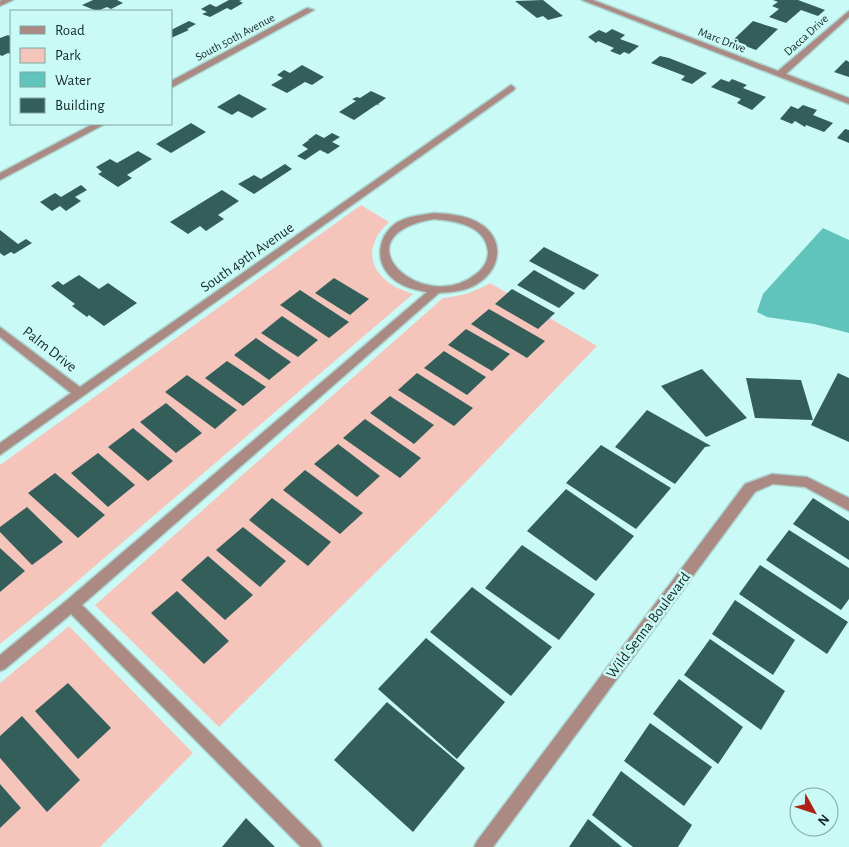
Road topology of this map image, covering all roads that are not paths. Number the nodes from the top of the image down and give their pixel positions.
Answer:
1 (9, 0) edge
2 (586, 0) edge
3 (0, 4) edge
4 (310, 10) dead end
5 (849, 13) edge
6 (779, 75) junction
7 (172, 84) edge
8 (512, 88) dead end
9 (849, 101) edge
10 (98, 125) edge
11 (0, 177) edge
12 (436, 290) junction
13 (0, 331) edge
14 (80, 393) junction
15 (0, 450) edge
16 (849, 505) edge
17 (72, 605) junction
18 (0, 664) edge
19 (313, 847) edge
20 (483, 847) edge

1 - 3 street
2 - 6 street, Marc Drive
4 - 7 street, South 50th Avenue
5 - 6 street, Dacca Drive
6 - 9 street, Marc Drive
8 - 14 street, South 49th Avenue
10 - 11 street
12 - 12 street
12 - 17 street
13 - 14 street, Palm Drive
14 - 15 street, South 49th Avenue
16 - 20 street, Wild Senna Boulevard
17 - 18 street
17 - 19 street

